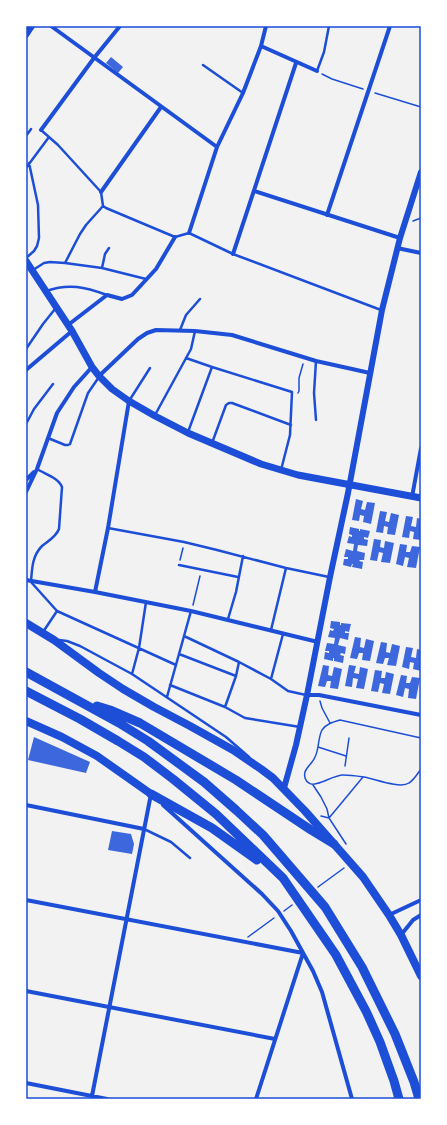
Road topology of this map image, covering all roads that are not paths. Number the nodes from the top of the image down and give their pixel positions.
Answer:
1 (32, 26) edge
2 (51, 26) edge
3 (120, 26) edge
4 (329, 26) edge
5 (390, 26) edge
6 (264, 27) edge
7 (26, 35) edge
8 (261, 46) junction
9 (94, 58) junction
10 (296, 63) junction
11 (203, 65) dead end
12 (317, 71) joint
13 (243, 93) junction
14 (161, 107) junction
15 (31, 129) dead end
16 (40, 130) joint
17 (26, 136) edge
18 (50, 137) junction
19 (217, 147) junction
20 (29, 163) junction
21 (26, 168) edge
22 (421, 172) edge
23 (254, 191) junction
24 (101, 192) junction
25 (103, 206) junction
26 (327, 215) junction
27 (189, 233) junction
28 (176, 237) junction
29 (400, 238) junction
30 (109, 248) dead end
31 (397, 248) junction
32 (421, 253) edge
33 (233, 254) junction
34 (26, 260) edge
35 (65, 263) junction
36 (102, 268) junction
37 (32, 271) junction
38 (147, 279) junction
39 (46, 291) junction
40 (107, 295) junction
41 (200, 299) dead end
42 (57, 307) junction
43 (382, 310) junction
44 (70, 328) junction
45 (180, 330) junction
46 (195, 331) junction
47 (26, 349) edge
48 (186, 358) junction
49 (316, 361) junction
50 (92, 366) junction
51 (212, 367) junction
52 (150, 368) dead end
53 (26, 370) edge
54 (370, 373) junction
55 (99, 376) junction
56 (54, 384) dead end
57 (129, 401) junction
58 (155, 416) junction
59 (316, 420) dead end
60 (26, 424) edge
61 (291, 425) junction
62 (188, 433) junction
63 (48, 438) junction
64 (212, 444) junction
65 (421, 448) edge
66 (37, 469) junction
67 (281, 470) junction
68 (26, 480) edge
69 (349, 485) junction
70 (26, 492) edge
71 (412, 497) junction
72 (421, 498) edge
73 (108, 528) junction
74 (243, 556) junction
75 (179, 565) road end
76 (286, 568) junction
77 (238, 577) junction
78 (330, 577) junction
79 (28, 581) edge
80 (95, 592) junction
81 (146, 602) junction
82 (191, 610) junction
83 (57, 611) junction
84 (228, 620) junction
85 (26, 623) edge
86 (271, 630) junction
87 (43, 633) junction
88 (283, 634) junction
89 (184, 636) junction
90 (54, 640) junction
91 (318, 642) junction
92 (139, 648) junction
93 (179, 654) junction
94 (239, 662) junction
95 (176, 665) junction
96 (26, 672) edge
97 (132, 674) junction
98 (236, 676) junction
99 (271, 679) junction
100 (170, 685) junction
101 (26, 691) edge
102 (307, 695) junction
103 (167, 696) junction
104 (80, 701) junction
105 (225, 707) junction
106 (421, 715) edge
107 (26, 720) edge
108 (300, 727) junction
109 (262, 769) junction
110 (284, 788) junction
111 (151, 794) junction
112 (26, 805) edge
113 (144, 829) junction
114 (334, 844) junction
115 (190, 858) dead end
116 (283, 878) junction
117 (26, 900) edge
118 (421, 900) edge
119 (389, 915) junction
120 (421, 915) edge
121 (126, 919) junction
122 (401, 935) junction
123 (303, 953) junction
124 (421, 976) edge
125 (26, 991) edge
126 (109, 1007) junction
127 (275, 1039) junction
128 (26, 1083) edge
129 (92, 1096) junction
130 (107, 1099) edge
131 (256, 1099) edge
132 (352, 1099) edge
133 (399, 1099) edge
134 (419, 1099) edge

1 - 7 street
2 - 9 street
3 - 9 street
4 - 12 lane
5 - 26 street
6 - 8 street
8 - 10 street
8 - 13 street
9 - 14 street
9 - 16 street
10 - 12 street
10 - 23 street
11 - 13 lane
13 - 19 street
14 - 19 street
14 - 24 street
15 - 17 lane
16 - 18 lane
18 - 20 lane
18 - 24 lane
19 - 27 street
20 - 21 lane
20 - 34 lane
22 - 29 street
23 - 26 street
23 - 33 street
24 - 25 lane
25 - 28 lane
25 - 35 lane
26 - 29 street
27 - 28 lane
27 - 33 lane
28 - 38 street
29 - 31 street
30 - 36 lane
31 - 32 street
31 - 43 street
33 - 43 lane
34 - 37 main road
35 - 36 lane
35 - 37 lane
36 - 38 lane
37 - 39 main road
38 - 40 street
39 - 40 lane
39 - 42 main road
40 - 44 street
41 - 45 lane
42 - 44 main road
42 - 47 lane
43 - 54 street
44 - 50 main road
44 - 53 street
45 - 46 street
45 - 55 street
46 - 48 lane
46 - 49 street
48 - 51 lane
48 - 58 lane
49 - 54 street
49 - 59 lane
50 - 55 main road
50 - 63 street
51 - 61 lane
51 - 62 lane
52 - 57 lane
54 - 69 street
55 - 57 main road
55 - 63 lane
56 - 60 lane
57 - 58 main road
57 - 73 street
58 - 62 main road
61 - 64 lane
61 - 67 lane
62 - 64 main road
63 - 66 street
64 - 67 main road
65 - 71 street
66 - 68 street
66 - 70 street
66 - 79 lane
67 - 69 main road
69 - 71 main road
69 - 78 street
71 - 72 main road
73 - 74 lane
73 - 80 street
74 - 76 lane
74 - 77 lane
75 - 77 lane
76 - 78 lane
76 - 86 lane
77 - 84 lane
78 - 91 street
79 - 80 street
79 - 83 lane
80 - 81 street
81 - 82 street
81 - 92 lane
82 - 84 street
82 - 89 lane
83 - 87 lane
83 - 92 lane
84 - 86 street
85 - 87 main road
86 - 88 street
87 - 90 main road
88 - 91 street
88 - 99 lane
89 - 93 lane
89 - 94 lane
90 - 97 lane
90 - 109 main road
91 - 102 street
92 - 95 lane
92 - 97 lane
93 - 95 lane
93 - 98 lane
94 - 98 lane
94 - 99 lane
95 - 100 lane
96 - 104 highway
97 - 103 lane
98 - 105 lane
99 - 102 lane
100 - 103 lane
100 - 105 lane
101 - 116 highway
102 - 106 street
102 - 108 street
103 - 109 lane
104 - 114 highway
104 - 134 highway
105 - 108 lane
107 - 111 main road
108 - 110 street
109 - 110 main road
110 - 114 main road
111 - 113 street
111 - 116 highway
111 - 123 street
112 - 113 street
113 - 115 lane
113 - 121 street
114 - 119 main road
116 - 133 highway
117 - 121 street
118 - 119 street
119 - 122 main road
120 - 122 street
121 - 123 street
121 - 126 street
122 - 124 main road
123 - 127 street
123 - 132 street
125 - 126 street
126 - 127 street
126 - 129 street
127 - 131 street
128 - 129 street
129 - 130 street

